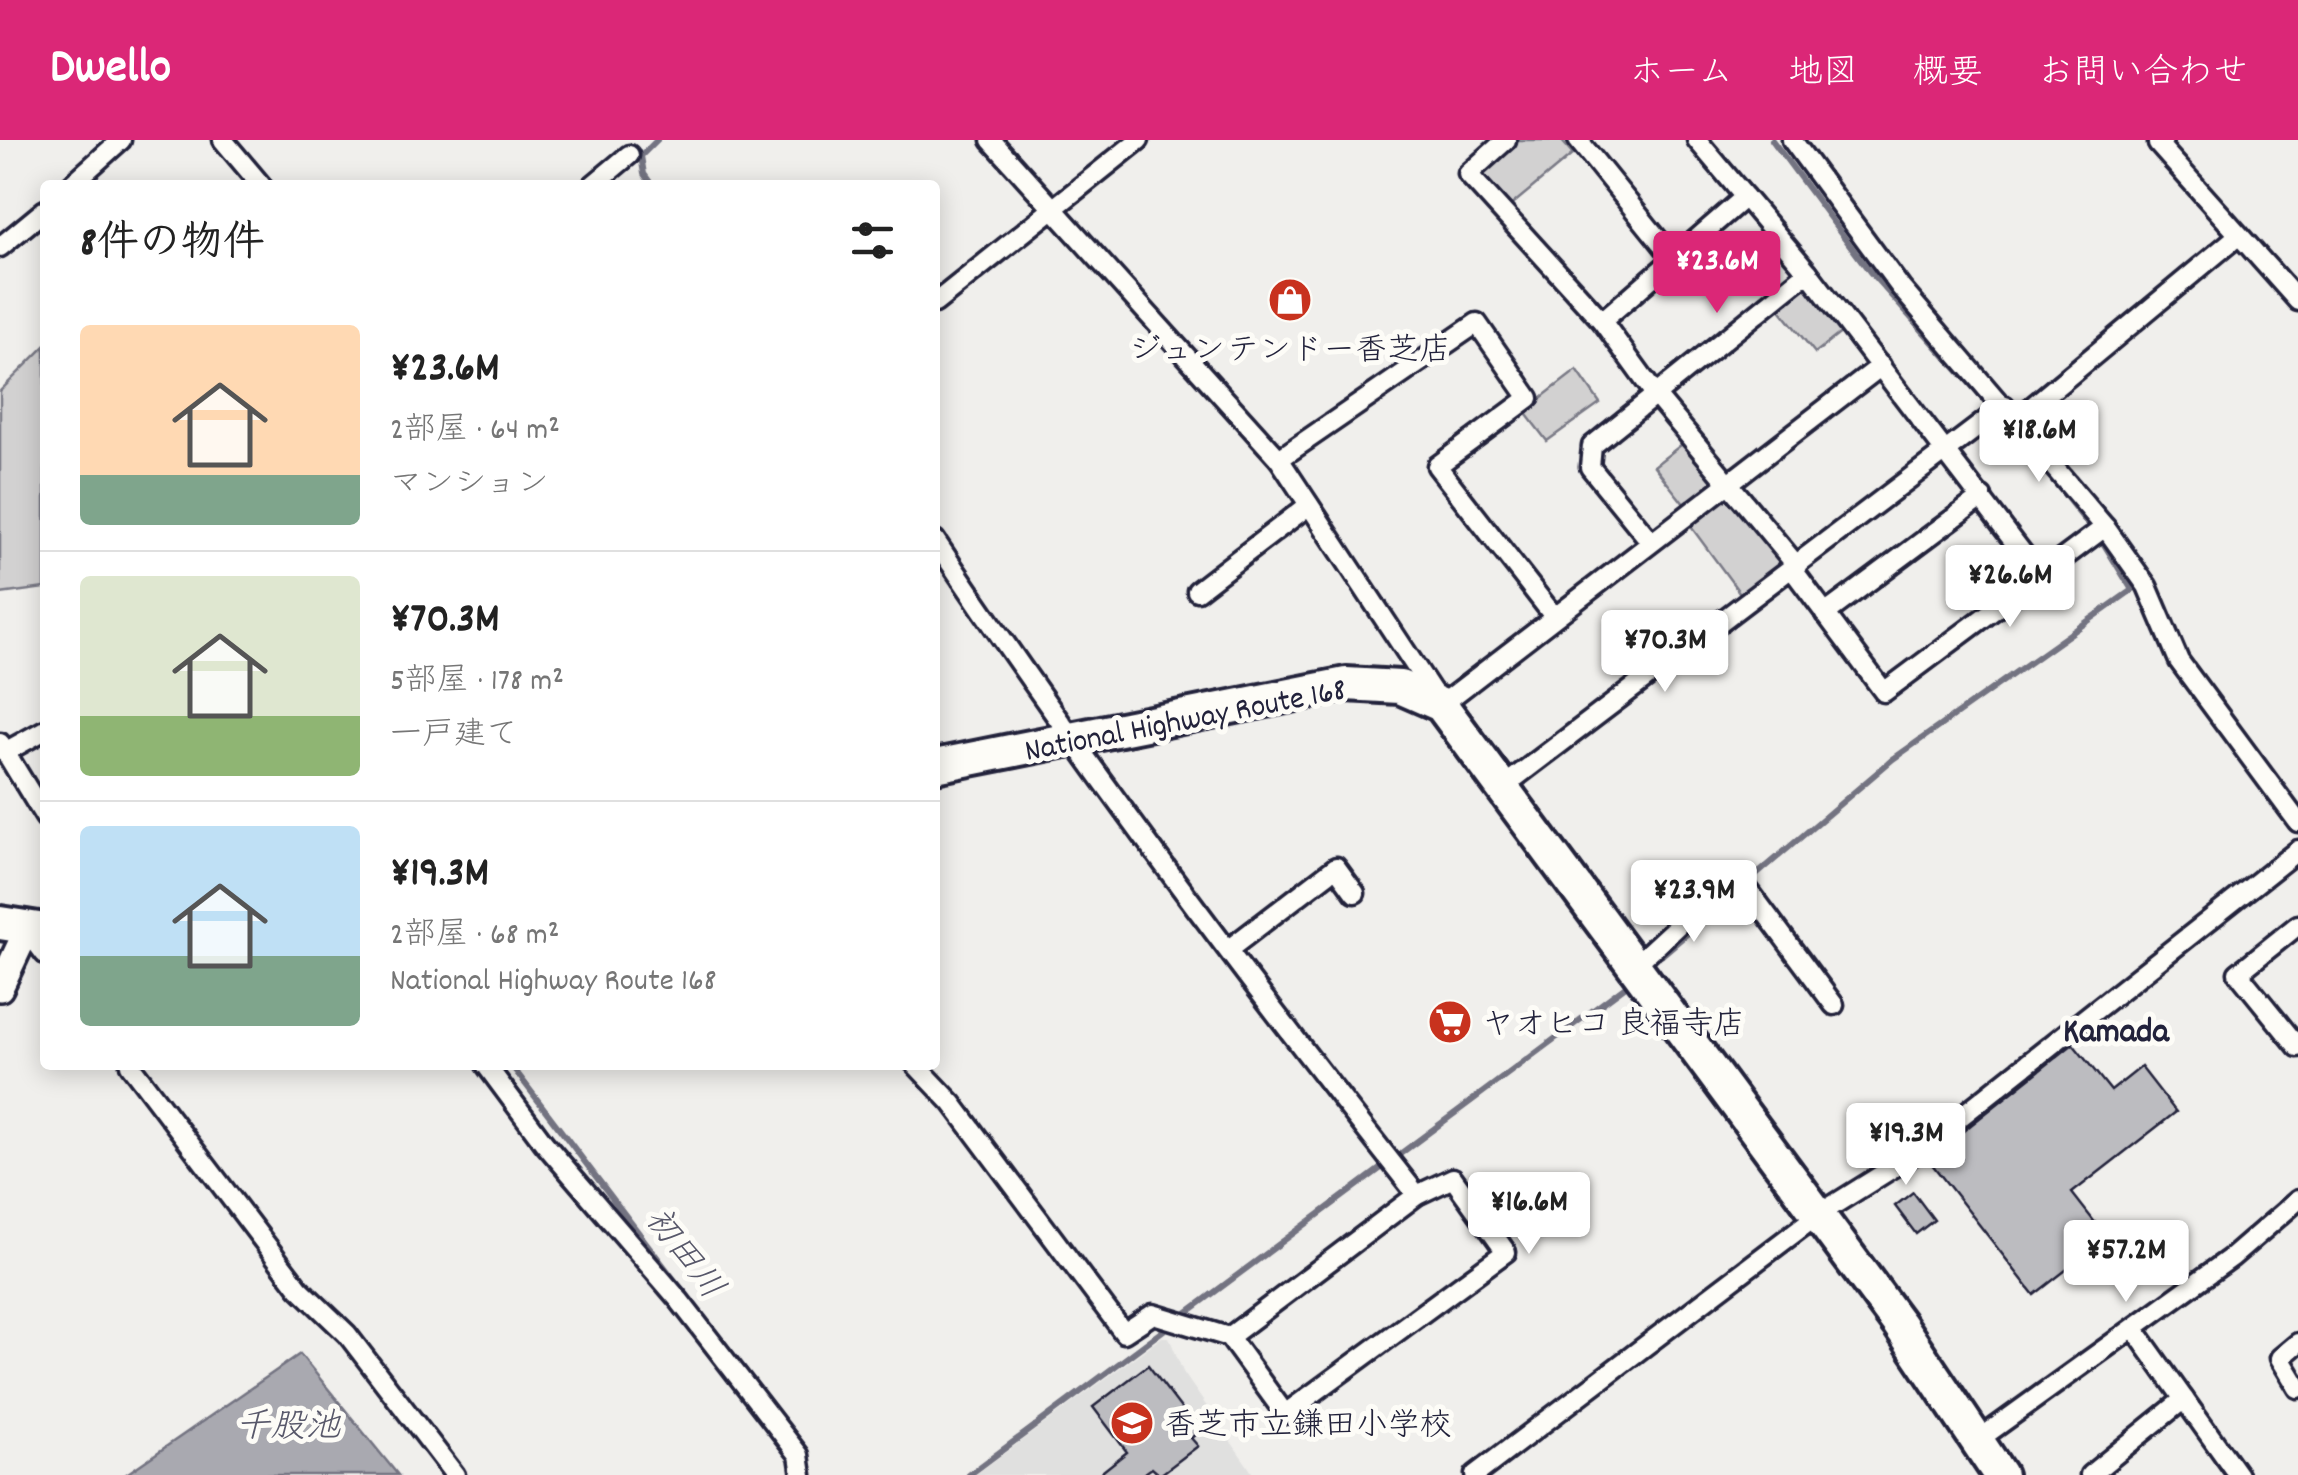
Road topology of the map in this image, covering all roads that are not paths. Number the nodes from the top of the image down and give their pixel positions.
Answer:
1 (121, 140) edge
2 (224, 140) edge
3 (992, 140) edge
4 (1139, 140) edge
5 (1506, 140) edge
6 (1578, 140) edge
7 (1698, 140) edge
8 (1792, 140) edge
9 (2159, 141) edge
10 (629, 155) dead end
11 (77, 180) edge
12 (256, 180) edge
13 (599, 180) edge
14 (1745, 197) junction
15 (1052, 205) junction
16 (40, 214) edge
17 (2239, 236) junction
18 (0, 247) edge
19 (1674, 258) junction
20 (1808, 272) junction
21 (940, 300) edge
22 (2298, 301) edge
23 (1602, 321) junction
24 (1880, 366) junction
25 (1656, 397) junction
26 (2010, 413) junction
27 (1944, 448) junction
28 (1279, 460) junction
29 (1729, 484) junction
30 (1982, 497) junction
31 (1309, 505) junction
32 (2105, 527) junction
33 (1651, 542) junction
34 (940, 547) edge
35 (1795, 568) junction
36 (2041, 577) junction
37 (1198, 590) dead end
38 (1553, 614) junction
39 (1826, 614) junction
40 (1441, 705) junction
41 (40, 732) edge
42 (1073, 738) junction
43 (3, 748) edge
44 (940, 765) edge
45 (1504, 786) junction
46 (40, 809) edge
47 (2298, 822) edge
48 (2298, 850) edge
49 (1355, 892) dead end
50 (2298, 925) edge
51 (29, 934) edge
52 (1229, 948) junction
53 (1635, 965) junction
54 (0, 988) edge
55 (1834, 1005) dead end
56 (2298, 1047) edge
57 (134, 1070) edge
58 (490, 1070) edge
59 (921, 1070) edge
60 (1417, 1195) junction
61 (2298, 1200) edge
62 (1820, 1214) junction
63 (2134, 1329) junction
64 (1229, 1337) junction
65 (2298, 1344) edge
66 (2298, 1388) edge
67 (2184, 1399) junction
68 (1978, 1440) junction
69 (455, 1475) edge
70 (802, 1475) edge
71 (1476, 1475) edge
72 (2000, 1475) edge
73 (2090, 1475) edge
74 (2238, 1475) edge

1 - 11 street
2 - 12 street
3 - 15 street
4 - 15 street
5 - 23 street
6 - 19 street
7 - 14 street
8 - 26 street
9 - 17 street
10 - 13 street
14 - 19 street
14 - 20 street
15 - 21 street
15 - 28 street
16 - 18 street
17 - 22 street
17 - 26 street
19 - 23 street
20 - 24 street
20 - 25 street
23 - 25 street
24 - 27 street
24 - 29 street
25 - 29 street
25 - 33 street
26 - 27 street
26 - 32 street
27 - 30 street
27 - 35 street
28 - 31 street
28 - 38 street
29 - 33 street
29 - 35 street
30 - 36 street
30 - 39 street
31 - 37 street
31 - 40 street
32 - 36 street
32 - 47 street
33 - 38 street
34 - 42 street
35 - 39 street
35 - 45 street
36 - 39 street
38 - 40 street
40 - 42 highway, National Highway Route 168
40 - 45 highway
41 - 43 street
42 - 44 highway, National Highway Route 168
42 - 52 street
43 - 46 street
45 - 53 highway
48 - 62 street
49 - 52 street
50 - 56 street
51 - 54 street
52 - 60 street
53 - 55 street
53 - 62 highway
57 - 69 street
58 - 70 street
59 - 64 street
60 - 64 street
60 - 64 street
61 - 63 street
62 - 68 highway
62 - 71 street
63 - 67 street
63 - 68 street
65 - 66 street
67 - 73 street
67 - 74 street
68 - 72 highway

